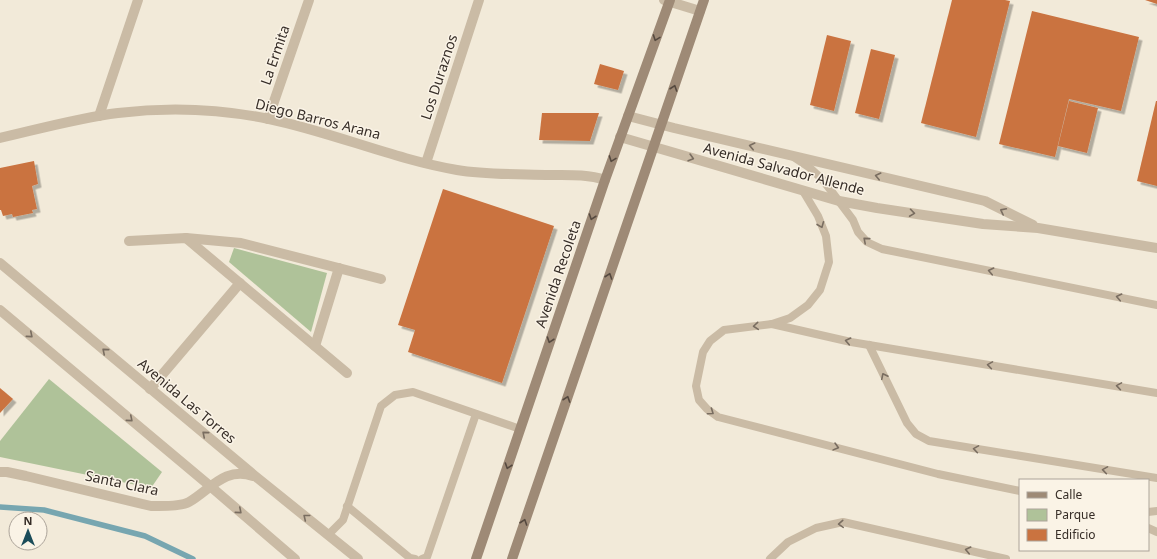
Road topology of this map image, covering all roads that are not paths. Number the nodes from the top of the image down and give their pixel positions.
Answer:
1 (138, 0) edge
2 (309, 0) edge
3 (479, 0) edge
4 (668, 0) edge
5 (704, 0) edge
6 (700, 11) junction
7 (99, 116) junction
8 (628, 116) junction
9 (268, 119) junction
10 (661, 125) junction
11 (620, 137) junction
12 (0, 138) edge
13 (653, 147) junction
14 (793, 156) junction
15 (426, 163) junction
16 (605, 180) junction
17 (803, 191) junction
18 (839, 201) junction
19 (1038, 228) junction
20 (186, 238) junction
21 (129, 241) dead end
22 (1157, 248) edge
23 (0, 263) edge
24 (339, 268) junction
25 (381, 278) dead end
26 (240, 283) junction
27 (1157, 305) edge
28 (0, 310) edge
29 (772, 324) junction
30 (869, 345) junction
31 (315, 346) junction
32 (347, 373) dead end
33 (150, 389) junction
34 (1157, 393) edge
35 (476, 414) junction
36 (520, 429) junction
37 (0, 472) edge
38 (255, 476) junction
39 (1157, 478) edge
40 (210, 486) junction
41 (1019, 492) edge
42 (347, 506) junction
43 (328, 535) junction
44 (295, 559) edge
45 (357, 559) edge
46 (414, 559) edge
47 (422, 559) edge
48 (476, 559) edge
49 (512, 559) edge
50 (770, 559) edge
51 (1006, 559) edge

1 - 7 street
2 - 9 street, La Ermita
3 - 15 street, Los Duraznos
4 - 6 street
4 -> 8 main road, Avenida Recoleta
5 - 6 main road
10 -> 6 main road
7 - 9 street, Diego Barros Arana
7 - 12 street, Diego Barros Arana
8 - 10 street, Avenida Salvador Allende
8 - 11 main road, Avenida Recoleta
9 - 15 street, Diego Barros Arana
10 - 13 main road
14 -> 10 street, Avenida Salvador Allende
11 - 13 street, Avenida Salvador Allende
11 -> 16 main road, Avenida Recoleta
13 -> 17 street, Avenida Salvador Allende
49 -> 13 main road
14 - 18 lane
19 -> 14 street, Avenida Salvador Allende
15 - 16 street, Diego Barros Arana
16 -> 36 main road, Avenida Recoleta
17 - 18 street, Avenida Salvador Allende
17 -> 29 lane
18 -> 19 street, Avenida Salvador Allende
27 -> 18 lane
19 - 22 street, Avenida Salvador Allende
20 - 21 street
20 - 24 street
20 - 26 street
33 -> 23 street, Avenida Las Torres
24 - 25 street
24 - 31 street
26 - 31 street
26 - 33 street
28 -> 40 street
30 -> 29 lane
29 -> 41 lane
34 -> 30 lane
39 -> 30 lane
31 - 32 street
38 -> 33 street, Avenida Las Torres
35 - 36 lane
35 - 42 lane
35 - 47 lane
36 -> 48 main road, Avenida Recoleta
37 - 40 street, Santa Clara
38 - 40 street, Santa Clara
43 -> 38 street, Avenida Las Torres
40 -> 44 street
42 - 43 lane
42 - 46 lane
43 - 45 street, Avenida Las Torres
51 -> 50 lane

